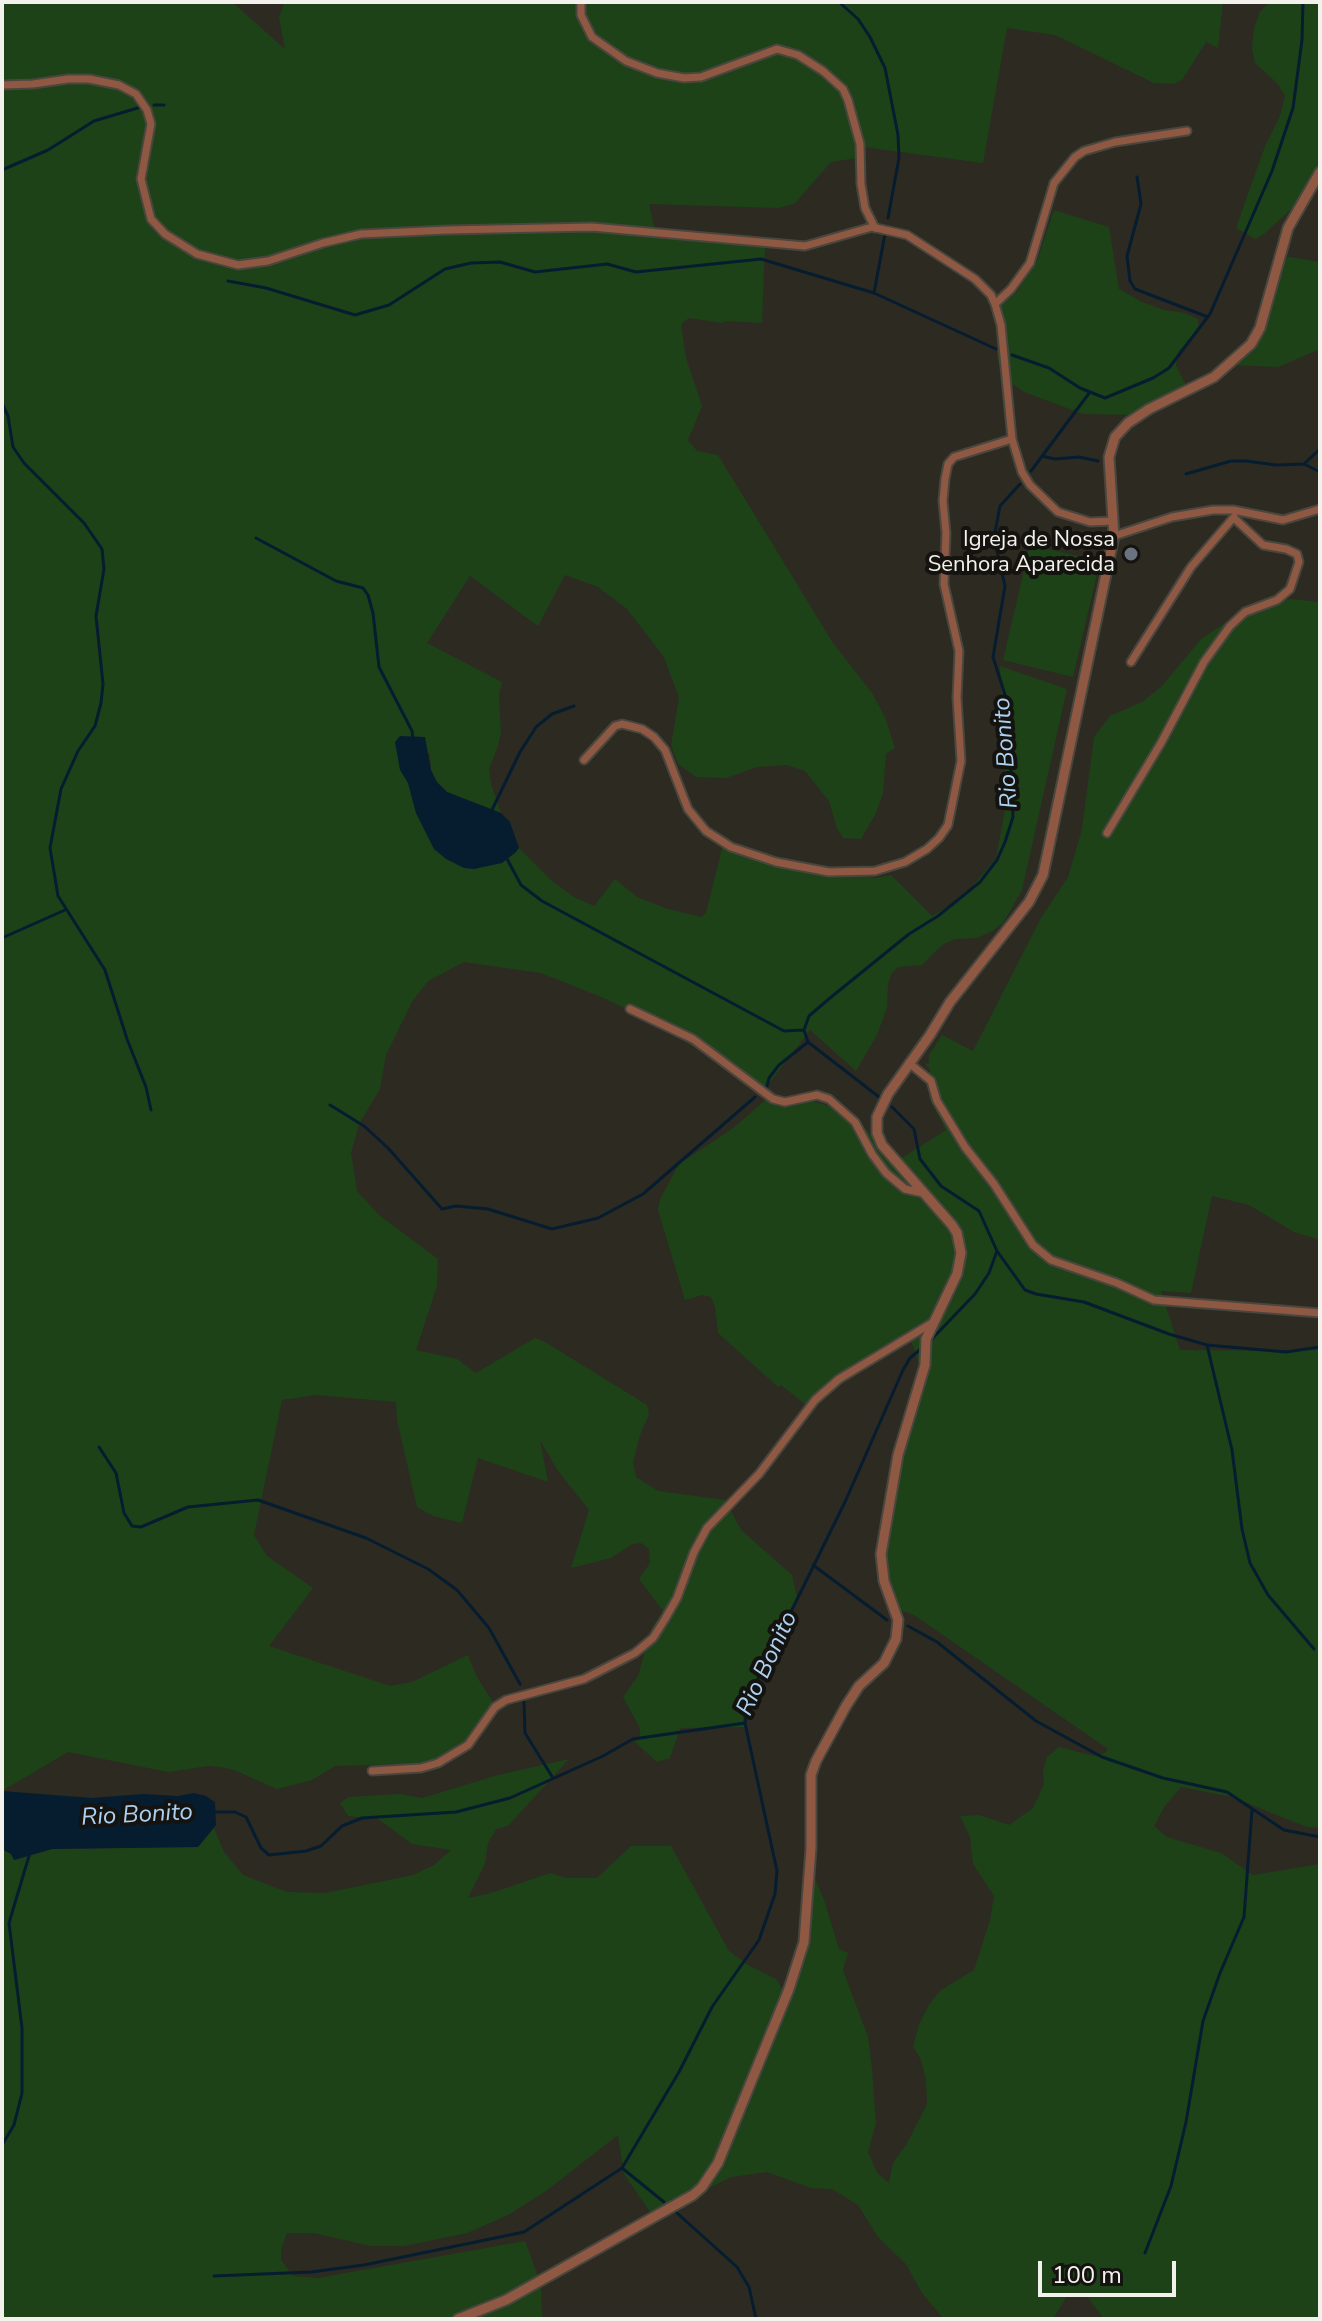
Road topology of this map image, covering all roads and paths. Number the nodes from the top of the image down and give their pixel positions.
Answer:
1 (581, 2) edge
2 (2, 85) edge
3 (1187, 131) dead end
4 (1320, 172) edge
5 (875, 228) junction
6 (995, 304) junction
7 (1012, 439) junction
8 (1320, 509) edge
9 (1234, 514) junction
10 (1113, 521) junction
11 (1114, 536) junction
12 (1131, 662) dead end
13 (584, 760) dead end
14 (1107, 833) dead end
15 (630, 1009) dead end
16 (909, 1063) junction
17 (923, 1193) junction
18 (1320, 1313) edge
19 (932, 1323) junction
20 (372, 1771) dead end
21 (458, 2319) edge

1 - 5 street
2 - 5 street
3 - 6 street
4 - 10 street
5 - 6 street
6 - 7 street
7 - 10 street
7 - 13 street
8 - 9 street
9 - 11 street
9 - 12 street
9 - 14 street
10 - 11 street
11 - 16 street
15 - 17 street
16 - 17 street
16 - 18 street
17 - 19 street
19 - 20 street
19 - 21 street

